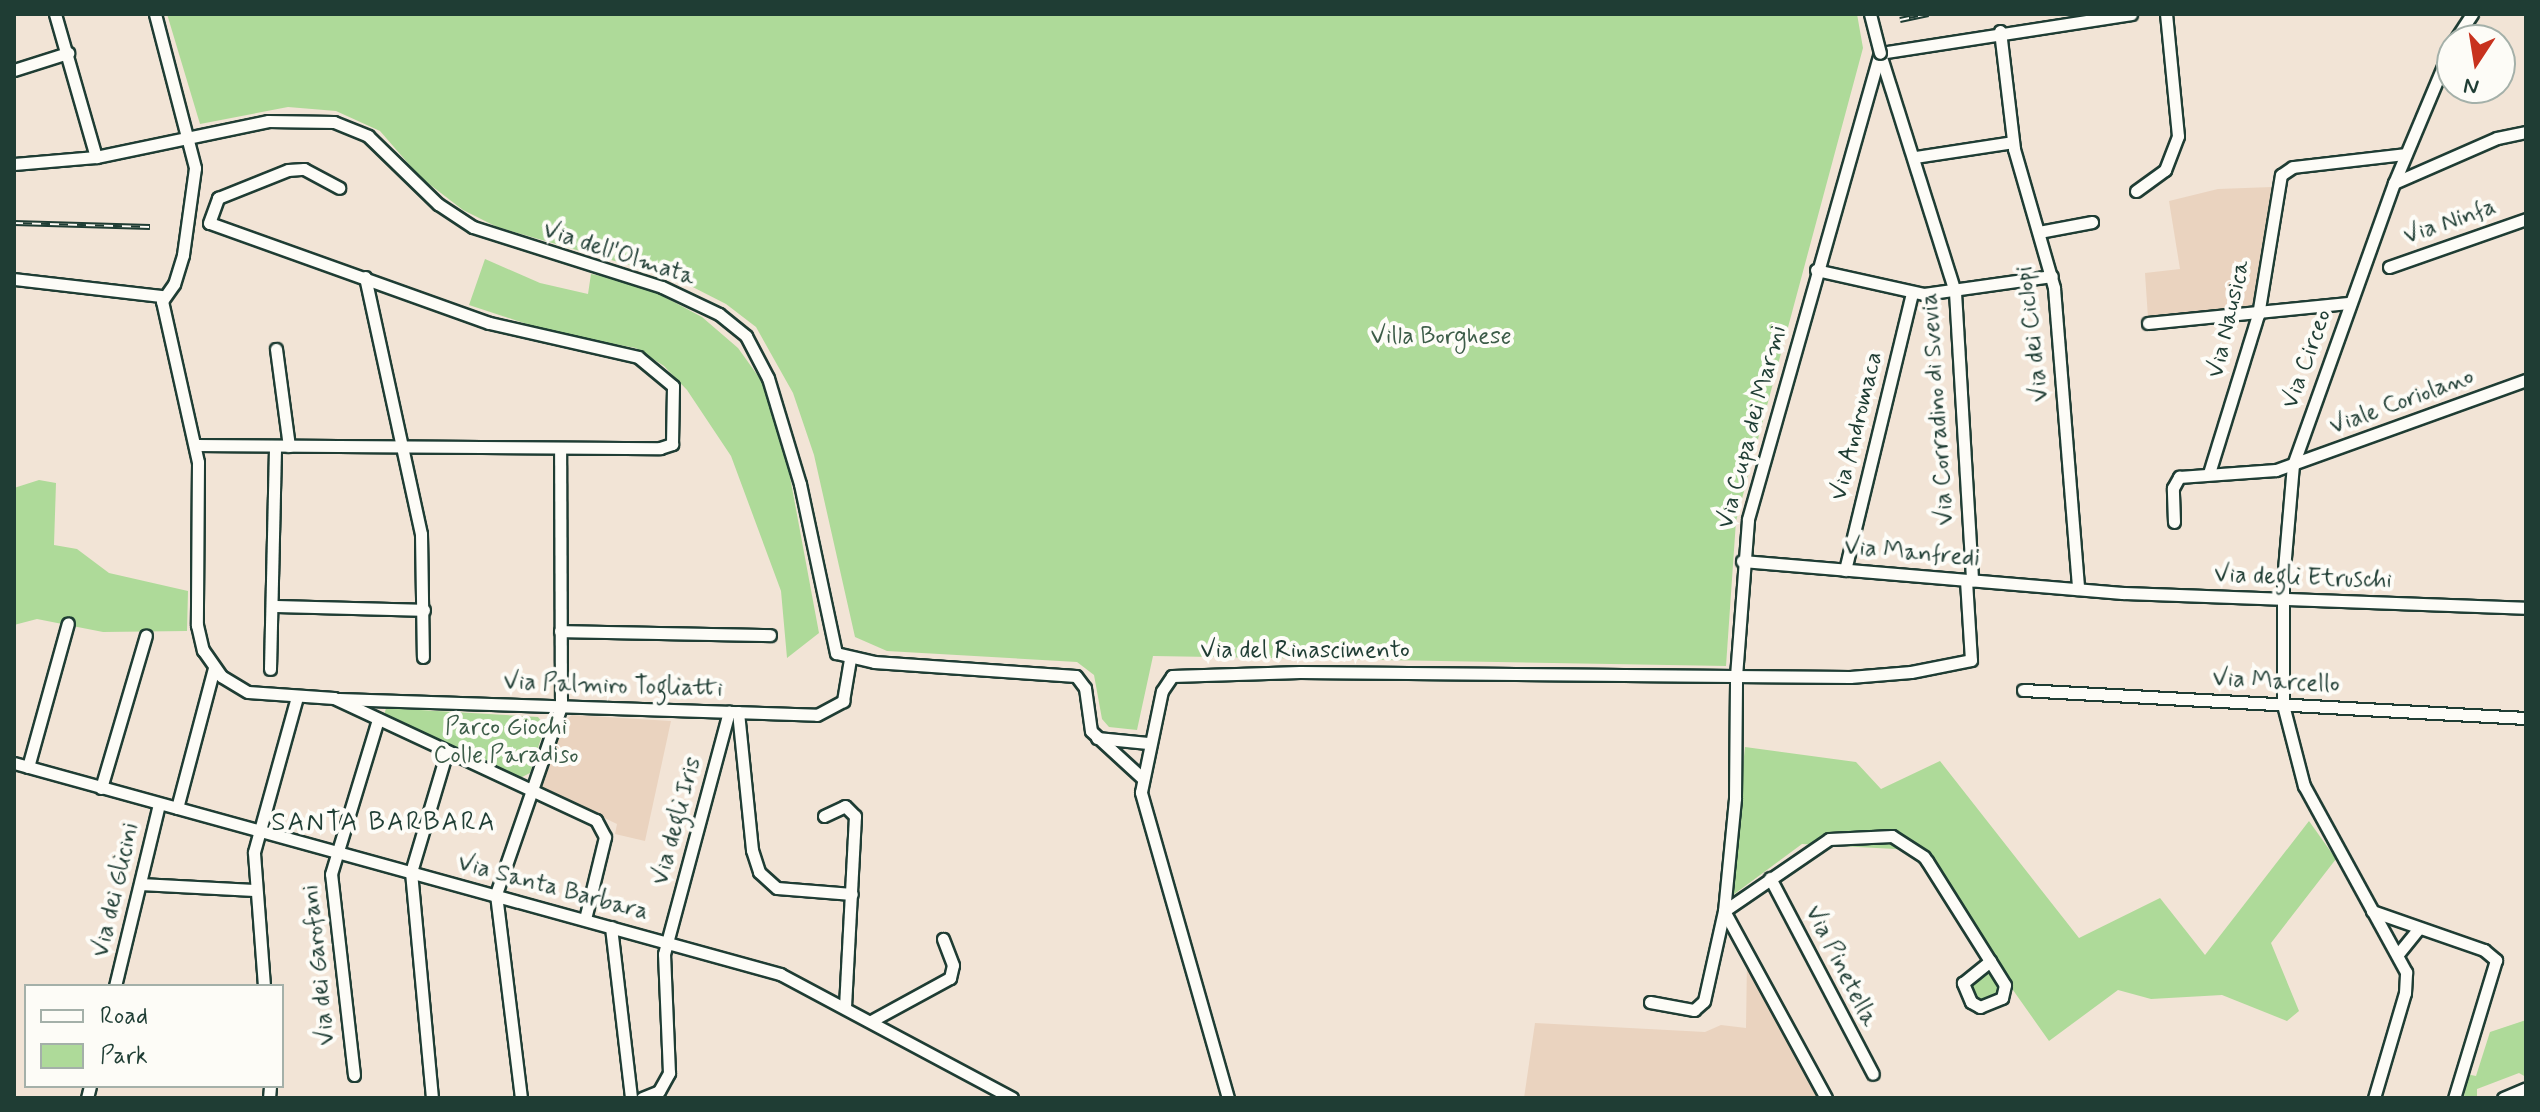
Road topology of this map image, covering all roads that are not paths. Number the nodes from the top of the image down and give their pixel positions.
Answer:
1 (55, 14) edge
2 (155, 14) edge
3 (1870, 14) edge
4 (2131, 14) edge
5 (2166, 14) edge
6 (2000, 31) junction
7 (68, 53) junction
8 (1880, 53) junction
9 (14, 70) edge
10 (2436, 82) edge
11 (2526, 132) edge
12 (188, 140) junction
13 (2013, 142) junction
14 (2405, 154) junction
15 (96, 157) junction
16 (1915, 157) junction
17 (14, 164) edge
18 (2394, 183) junction
19 (339, 188) dead end
20 (2136, 191) dead end
21 (2526, 219) edge
22 (2092, 222) dead end
23 (2039, 232) junction
24 (2389, 267) dead end
25 (1816, 270) junction
26 (2052, 276) junction
27 (365, 277) junction
28 (14, 279) edge
29 (1955, 292) junction
30 (1912, 293) junction
31 (162, 296) junction
32 (2350, 303) junction
33 (2258, 315) junction
34 (2148, 323) dead end
35 (276, 349) dead end
36 (2526, 380) edge
37 (195, 445) junction
38 (289, 446) junction
39 (275, 447) junction
40 (401, 447) junction
41 (560, 448) junction
42 (2293, 465) junction
43 (2209, 473) junction
44 (2174, 522) dead end
45 (1742, 561) junction
46 (1845, 570) junction
47 (1969, 580) junction
48 (2078, 589) junction
49 (2282, 599) junction
50 (272, 606) junction
51 (2526, 608) edge
52 (424, 610) junction
53 (68, 623) dead end
54 (560, 631) junction
55 (146, 635) dead end
56 (770, 635) dead end
57 (423, 657) dead end
58 (850, 659) junction
59 (214, 668) junction
60 (270, 669) dead end
61 (1736, 676) junction
62 (2023, 690) dead end
63 (297, 697) junction
64 (334, 698) junction
65 (2283, 705) junction
66 (561, 706) junction
67 (734, 712) junction
68 (2526, 718) edge
69 (378, 719) junction
70 (1096, 738) junction
71 (1148, 743) junction
72 (447, 751) junction
73 (14, 763) edge
74 (28, 767) junction
75 (1141, 777) junction
76 (101, 788) junction
77 (532, 790) junction
78 (159, 804) junction
79 (177, 808) junction
80 (824, 816) dead end
81 (259, 830) junction
82 (336, 851) junction
83 (411, 872) junction
84 (1770, 878) junction
85 (140, 884) junction
86 (254, 890) junction
87 (496, 894) junction
88 (852, 894) junction
89 (1724, 911) junction
90 (2371, 911) junction
91 (585, 919) junction
92 (611, 927) junction
93 (2419, 928) junction
94 (943, 939) dead end
95 (667, 942) junction
96 (2398, 954) junction
97 (1990, 961) dead end
98 (115, 984) edge
99 (264, 984) edge
100 (1650, 1002) dead end
101 (845, 1007) junction
102 (871, 1021) junction
103 (1873, 1074) dead end
104 (354, 1075) dead end
105 (2526, 1088) edge
106 (649, 1097) edge
107 (2510, 1097) edge
108 (432, 1098) edge
109 (521, 1098) edge
110 (631, 1098) edge
111 (1012, 1098) edge
112 (1228, 1098) edge
113 (1826, 1098) edge
114 (2374, 1098) edge
115 (2454, 1098) edge

1 - 7 street
2 - 12 street
3 - 8 street, bridge
4 - 6 street
5 - 20 street
6 - 8 street
6 - 13 street, Via dei Ciclopi
7 - 9 street
7 - 15 street
8 - 16 street, Via Corradino di Svevia
8 - 25 street, Via Cupa dei Marmi
10 - 14 street, Via Circeo
11 - 18 street
12 - 15 street, Via dell'Olmata
12 - 31 street
12 - 58 street, Via dell'Olmata
13 - 16 street
13 - 23 street, Via dei Ciclopi
14 - 18 street, Via Circeo
14 - 33 street, Via Nausica
15 - 17 street, Via dell'Olmata
16 - 29 street, Via Corradino di Svevia
18 - 32 street, Via Circeo
19 - 27 street
21 - 24 street, Via Ninfa
22 - 23 street
23 - 26 street, Via dei Ciclopi
25 - 30 street
25 - 45 street, Via Cupa dei Marmi
26 - 29 street
26 - 48 street, Via dei Ciclopi
27 - 40 street
27 - 41 street
28 - 31 street
29 - 30 street
29 - 47 street, Via Corradino di Svevia
30 - 46 street, Via Andromaca
31 - 37 street
32 - 33 street
32 - 42 street, Via Circeo
33 - 34 street
33 - 43 street, Via Nausica
35 - 38 street
36 - 42 street, Viale Coriolano
37 - 39 street
37 - 59 street
38 - 39 street
38 - 40 street
39 - 50 street
40 - 41 street
40 - 52 street
41 - 54 street
42 - 43 street, Viale Coriolano
42 - 49 street, Via Circeo
43 - 44 street, Viale Coriolano
45 - 46 street, Via Manfredi
45 - 61 street, Via Cupa dei Marmi
46 - 47 street, Via Manfredi
47 - 48 street, Via Manfredi
47 - 61 street, Via Corradino di Svevia
48 - 49 street, Via degli Etruschi
49 - 51 street, Via degli Etruschi
49 - 65 street, Via Circeo
50 - 52 street
50 - 60 street
52 - 57 street
53 - 74 street
54 - 56 street
54 - 66 street
55 - 76 street
58 - 67 street, Via Palmiro Togliatti
58 - 70 street
59 - 63 street, Via Palmiro Togliatti
59 - 79 street
61 - 71 street, Via del Rinascimento
61 - 89 street, Via Cupa dei Marmi
62 - 65 street, Via Marcello
63 - 64 street, Via Palmiro Togliatti
63 - 81 street
64 - 66 street, Via Palmiro Togliatti
64 - 69 street
65 - 68 street, Via Marcello
65 - 90 street, Via Circeo
66 - 67 street, Via Palmiro Togliatti
66 - 77 street
67 - 88 street
67 - 95 street, Via degli Iris
69 - 72 street
69 - 82 street, Via dei Garofani
70 - 71 street
70 - 75 street
71 - 75 street, Via del Rinascimento
72 - 77 street
72 - 83 street
73 - 74 street, Via Santa Barbara
74 - 76 street, Via Santa Barbara
75 - 112 street, Via del Rinascimento
76 - 78 street, Via Santa Barbara
77 - 87 street
77 - 91 street
78 - 79 street, Via Santa Barbara
78 - 85 street, Via dei Glicini
79 - 81 street, Via Santa Barbara
80 - 88 street
81 - 82 street, Via Santa Barbara
81 - 86 street
82 - 83 street, Via Santa Barbara
82 - 104 street, Via dei Garofani
83 - 87 street, Via Santa Barbara
83 - 108 street
84 - 89 street
84 - 97 street
84 - 103 street, Via Pinetella
85 - 86 street
85 - 98 street, Via dei Glicini
86 - 99 street
87 - 91 street, Via Santa Barbara
87 - 109 street
88 - 101 street
89 - 100 street, Via Cupa dei Marmi
89 - 113 street
90 - 93 street
90 - 96 street, Via Circeo
91 - 92 street, Via Santa Barbara
92 - 95 street, Via Santa Barbara
92 - 110 street
93 - 96 street
93 - 115 street
94 - 102 street
95 - 101 street, Via Santa Barbara
95 - 106 street, Via degli Iris
96 - 114 street
101 - 102 street, Via Santa Barbara
102 - 111 street, Via Santa Barbara
105 - 107 street

